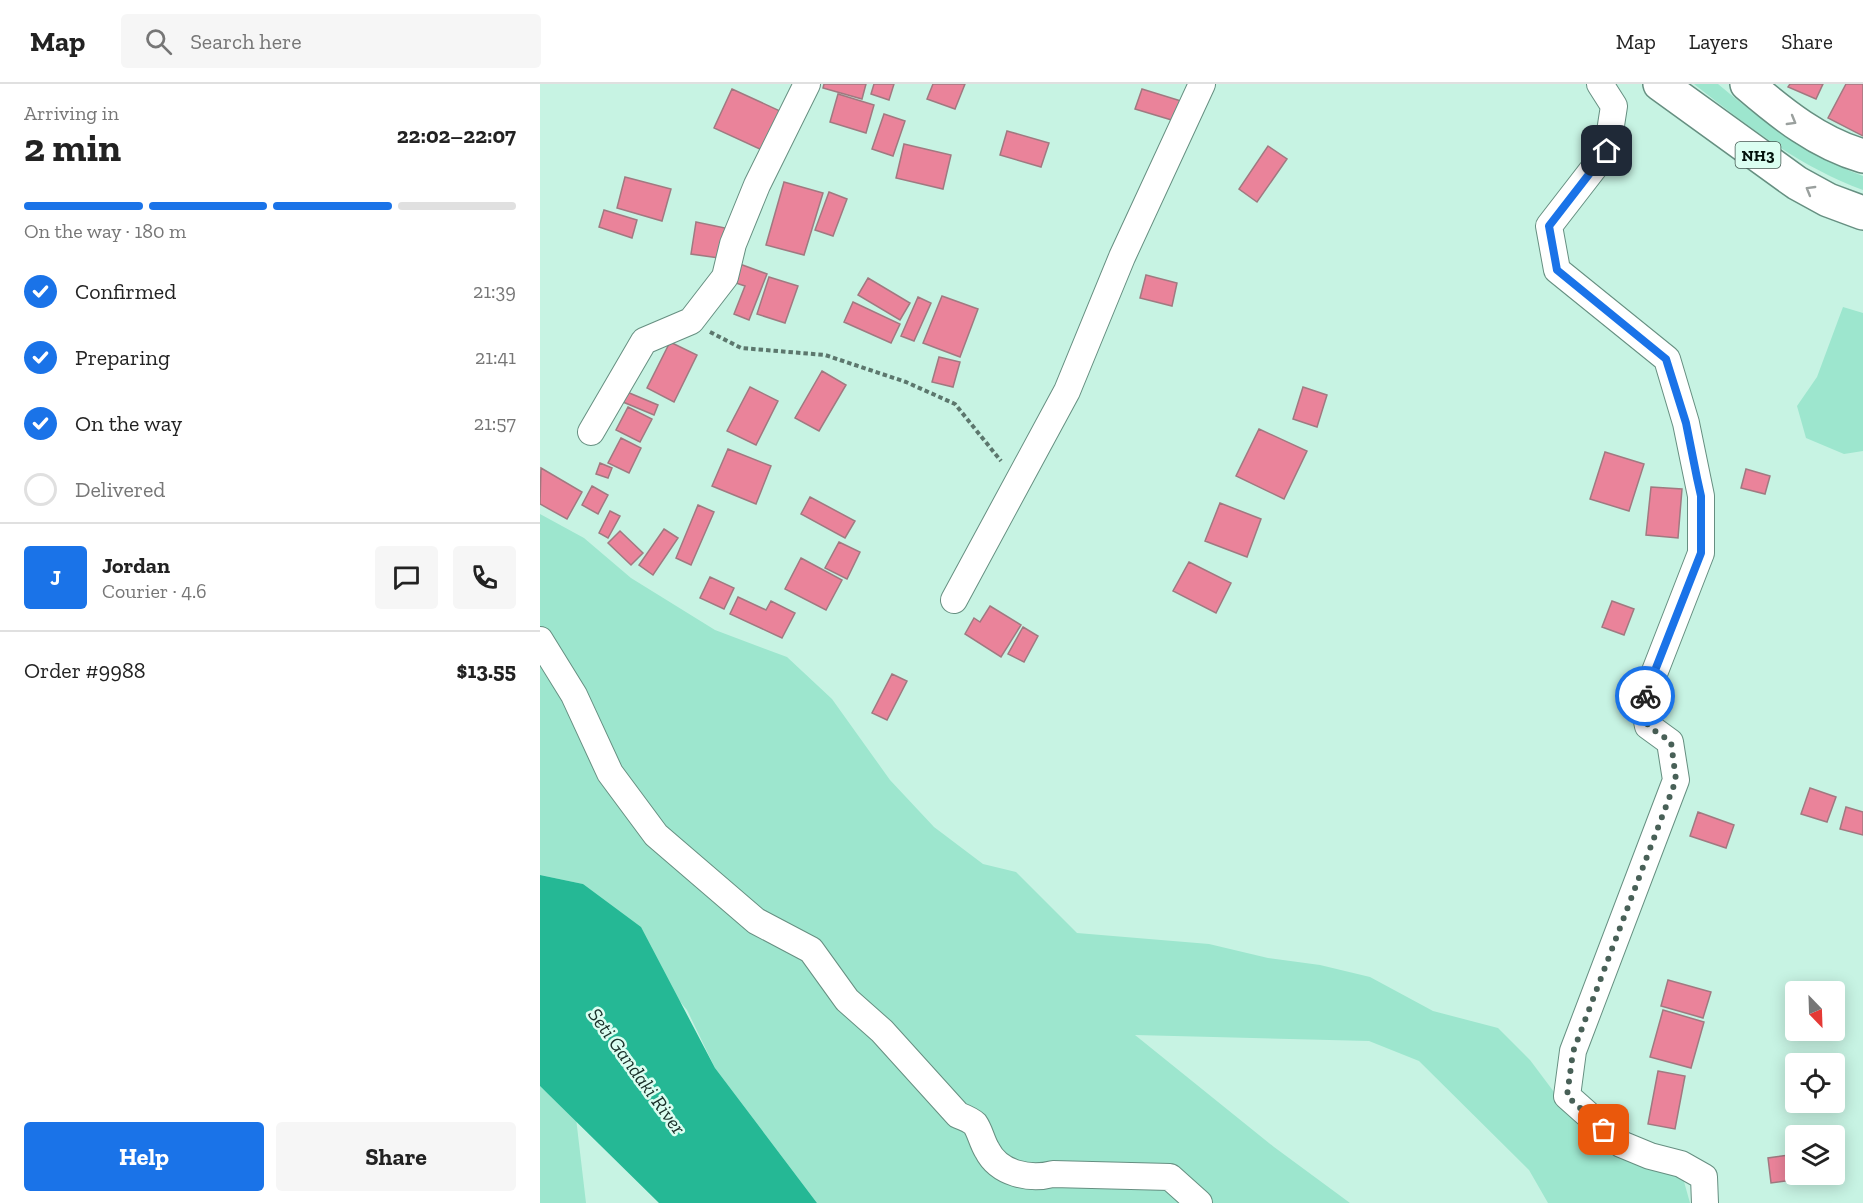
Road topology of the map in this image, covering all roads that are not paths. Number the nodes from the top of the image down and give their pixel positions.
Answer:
1 (807, 84) edge
2 (1202, 84) edge
3 (1600, 84) edge
4 (1660, 84) edge
5 (1747, 84) edge
6 (1863, 156) edge
7 (1863, 213) edge
8 (591, 432) dead end
9 (954, 600) dead end
10 (540, 640) edge
11 (1199, 1203) edge
12 (1705, 1203) edge

1 - 8 street
2 - 9 street
3 - 12 street
7 -> 4 highway, NH3
5 -> 6 highway
10 - 11 street

